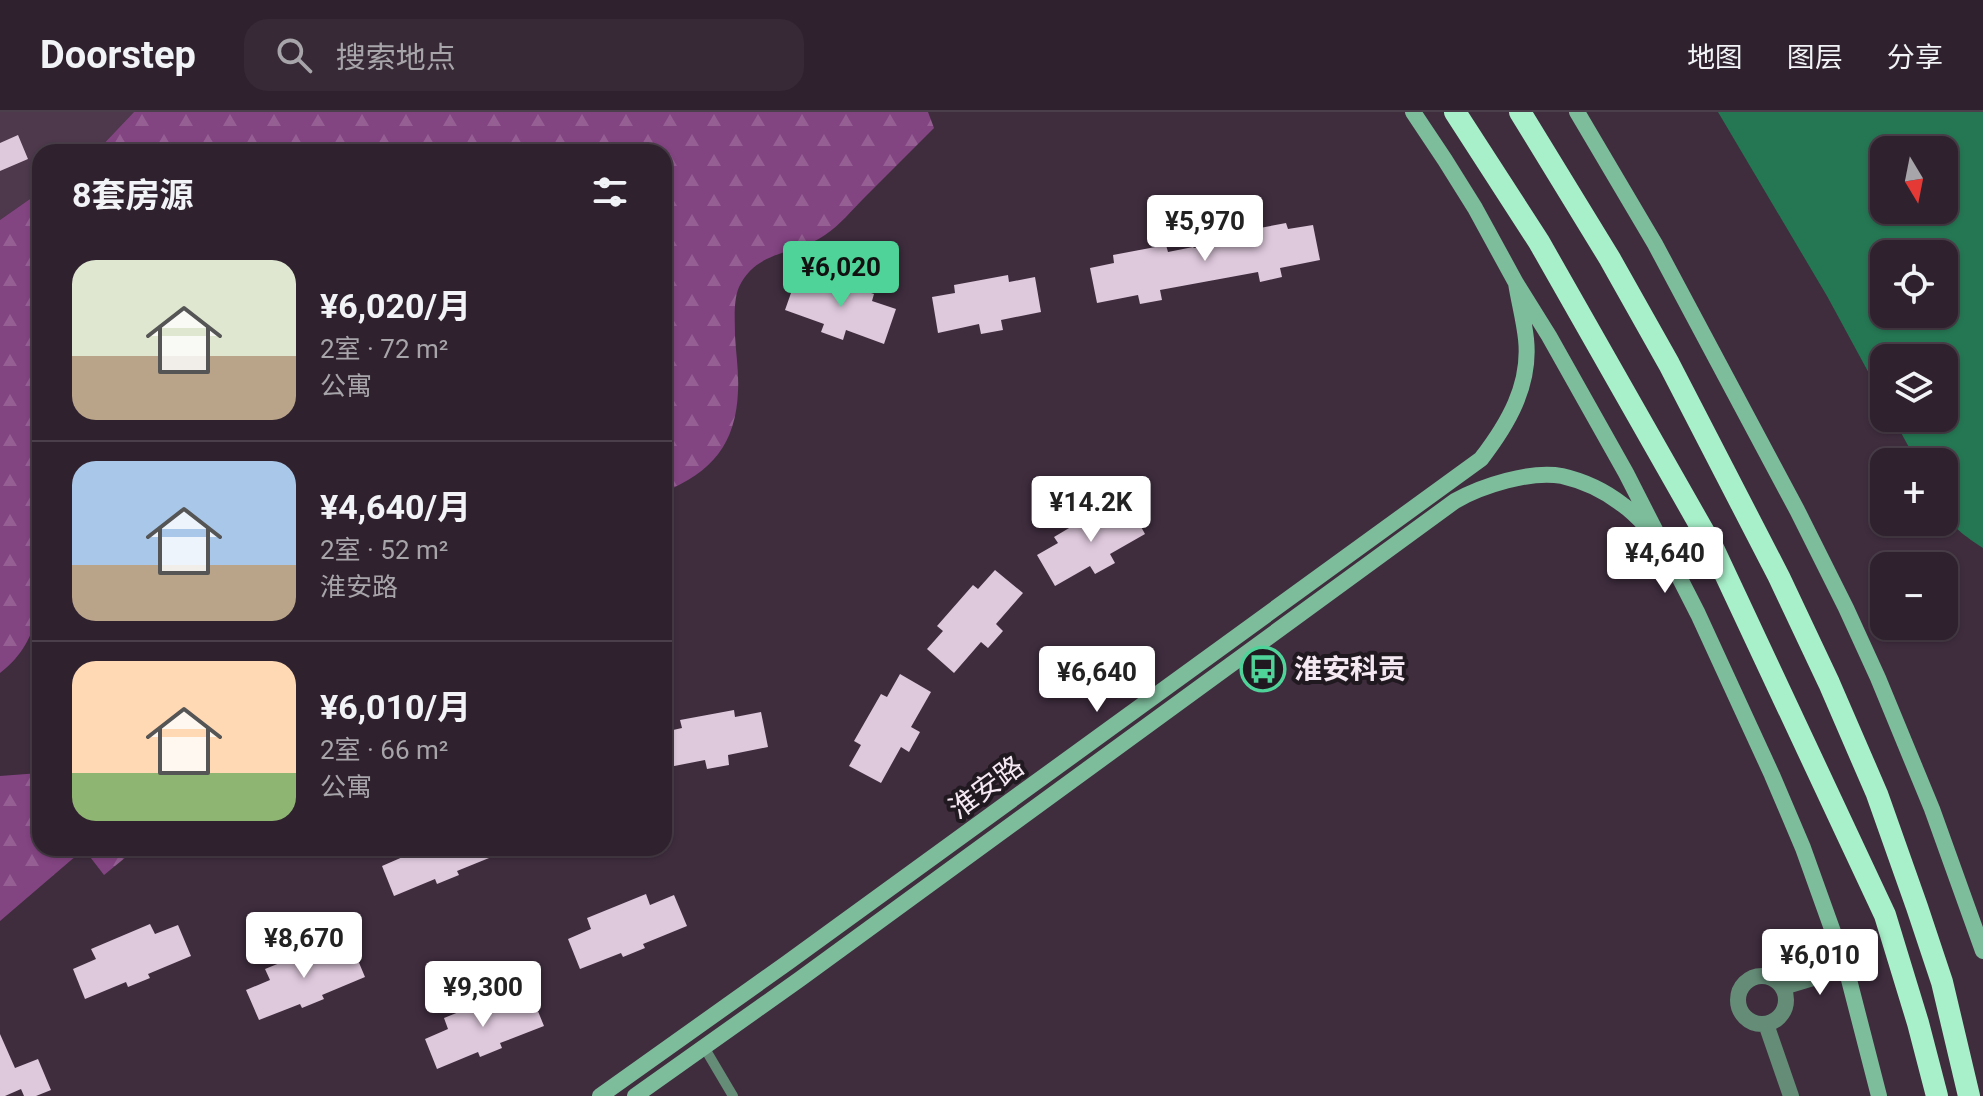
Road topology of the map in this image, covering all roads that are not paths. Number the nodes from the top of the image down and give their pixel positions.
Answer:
1 (1413, 112) edge
2 (1455, 112) edge
3 (1520, 112) edge
4 (1577, 112) edge
5 (1516, 283) junction
6 (1659, 539) junction
7 (1983, 951) edge
8 (1846, 968) junction
9 (1783, 987) junction
10 (1766, 1024) junction
11 (704, 1047) junction
12 (600, 1096) edge
13 (635, 1096) edge
14 (733, 1096) edge
15 (1791, 1096) edge
16 (1879, 1096) edge
17 (1937, 1096) edge
18 (1969, 1096) edge

1 - 5 main road
2 - 17 highway
3 - 18 highway
4 - 7 main road
5 - 6 main road
5 - 12 main road, 淮安路
6 - 8 main road
6 - 11 main road, 淮安路
8 - 9 street
8 - 16 main road
9 - 10 street
9 - 10 street
10 - 15 street
11 - 13 main road, 淮安路
11 - 14 lane

